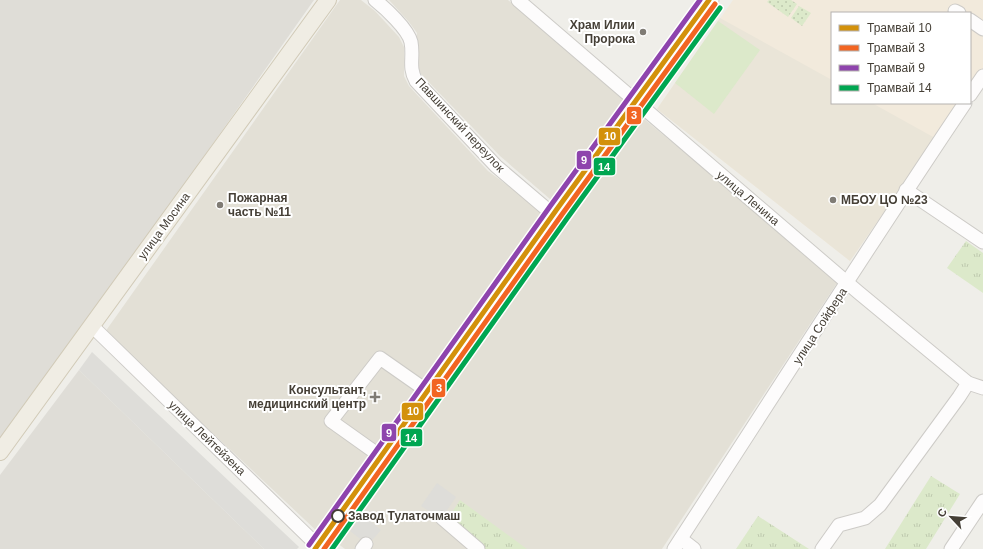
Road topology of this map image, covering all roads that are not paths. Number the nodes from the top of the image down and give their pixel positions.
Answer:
1 (328, 0) edge
2 (375, 0) edge
3 (518, 0) edge
4 (712, 0) edge
5 (971, 21) edge
6 (983, 29) edge
7 (983, 76) edge
8 (971, 94) edge
9 (637, 103) junction
10 (964, 104) edge
11 (906, 190) junction
12 (556, 217) junction
13 (983, 242) edge
14 (848, 283) junction
15 (92, 326) junction
16 (968, 383) junction
17 (983, 388) edge
18 (430, 393) junction
19 (0, 452) edge
20 (383, 458) junction
21 (983, 501) edge
22 (442, 518) dead end
23 (678, 544) edge
24 (319, 548) edge
25 (478, 549) edge
26 (694, 549) edge
27 (822, 549) edge
28 (951, 549) edge

1 - 15 main road, улица Мосина
2 - 12 street, Павшинский переулок
3 - 9 street, улица Ленина
4 - 9 street
5 - 6 street
7 - 8 street
9 - 12 street
9 - 14 street, улица Ленина
10 - 11 street, улица Сойфера
11 - 13 street
11 - 14 street, улица Сойфера
12 - 18 street
14 - 16 street, улица Ленина
14 - 23 street, улица Сойфера
15 - 19 main road, улица Мосина
15 - 24 street, улица Лейтейзена
16 - 17 street, улица Ленина
16 - 27 street
18 - 20 street
18 - 20 street
20 - 24 street
21 - 28 street
22 - 25 street
23 - 26 street

